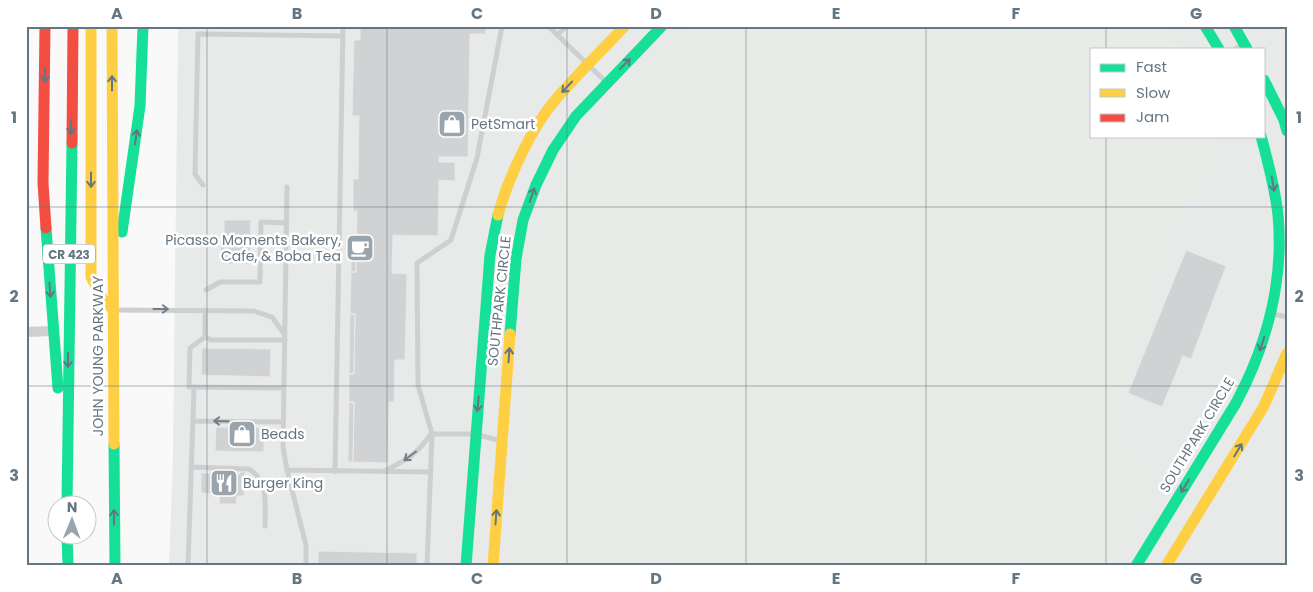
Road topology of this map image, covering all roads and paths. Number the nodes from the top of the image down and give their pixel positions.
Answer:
1 (45, 26) edge
2 (73, 26) edge
3 (91, 26) edge
4 (112, 26) edge
5 (142, 26) edge
6 (279, 26) edge
7 (343, 26) edge
8 (502, 26) edge
9 (548, 26) edge
10 (568, 26) edge
11 (625, 26) edge
12 (662, 26) edge
13 (1205, 26) edge
14 (1234, 26) edge
15 (279, 34) junction
16 (558, 35) junction
17 (343, 36) junction
18 (1242, 47) edge
19 (1218, 48) edge
20 (588, 64) junction
21 (607, 82) junction
22 (1266, 84) edge
23 (1287, 132) edge
24 (1262, 138) edge
25 (203, 185) dead end
26 (287, 187) dead end
27 (287, 223) junction
28 (113, 289) junction
29 (206, 290) dead end
30 (113, 310) junction
31 (205, 310) junction
32 (1272, 314) junction
33 (1287, 317) edge
34 (52, 331) junction
35 (26, 332) edge
36 (205, 337) junction
37 (285, 337) junction
38 (1287, 353) edge
39 (194, 387) junction
40 (284, 388) junction
41 (193, 420) junction
42 (283, 422) junction
43 (432, 434) junction
44 (475, 434) junction
45 (502, 442) junction
46 (191, 467) junction
47 (287, 470) junction
48 (383, 471) junction
49 (335, 472) junction
50 (430, 472) junction
51 (66, 481) junction
52 (67, 494) edge
53 (265, 526) dead end
54 (67, 544) edge
55 (68, 566) edge
56 (115, 566) edge
57 (188, 566) edge
58 (306, 566) edge
59 (427, 566) edge
60 (466, 566) edge
61 (493, 566) edge
62 (1136, 566) edge
63 (1166, 566) edge

1 -> 34 main road
2 -> 51 main road, JOHN YOUNG PARKWAY / CR 423
3 -> 30 main road
28 -> 4 main road, JOHN YOUNG PARKWAY / CR 423
28 -> 5 main road
6 - 15 lane
7 - 17 lane
8 - 43 lane
9 - 16 lane
10 - 16 lane
11 - 20 main road, SOUTHPARK CIRCLE
21 -> 12 main road, SOUTHPARK CIRCLE
13 - 19 main road
14 - 18 main road
15 - 17 lane
15 - 25 lane
16 - 20 lane
17 - 49 lane
20 - 21 lane
20 -> 44 main road, SOUTHPARK CIRCLE
45 -> 21 main road, SOUTHPARK CIRCLE
22 - 23 main road
24 -> 32 main road, SOUTHPARK CIRCLE
26 - 27 lane
27 - 29 lane
27 - 37 lane
28 - 30 main road, JOHN YOUNG PARKWAY / CR 423
30 -> 31 lane
56 -> 30 main road, JOHN YOUNG PARKWAY / CR 423
31 - 36 lane
31 - 37 lane
32 - 33 lane
32 -> 62 main road, SOUTHPARK CIRCLE
34 - 35 street
34 - 51 main road
36 - 37 lane
36 - 39 lane
37 - 40 lane
63 -> 38 main road
39 - 40 lane
39 - 41 lane
40 - 42 lane
42 -> 41 lane
41 - 46 lane
42 - 47 lane
43 - 44 lane
43 -> 48 lane
43 - 50 lane
44 - 45 lane
44 - 60 main road, SOUTHPARK CIRCLE
61 -> 45 main road, SOUTHPARK CIRCLE
46 - 53 lane
46 - 57 lane
47 - 49 lane
47 - 58 lane
48 - 49 lane
48 - 50 lane
50 - 59 lane
51 - 52 main road, JOHN YOUNG PARKWAY / CR 423
54 - 55 main road

